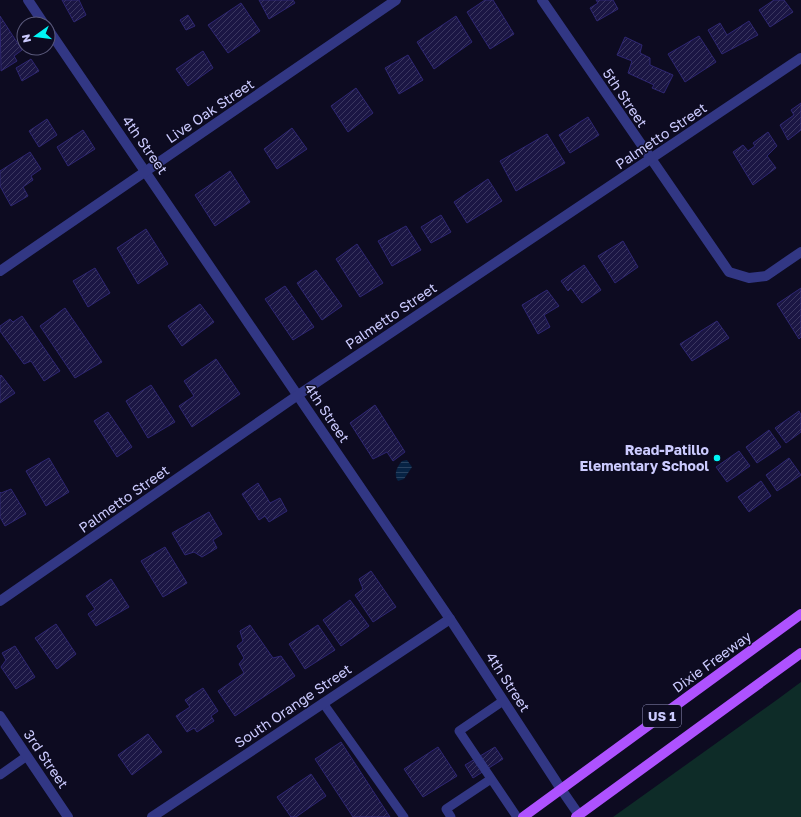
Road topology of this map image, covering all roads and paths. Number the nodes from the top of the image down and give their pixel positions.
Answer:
1 (28, 0) edge
2 (396, 0) edge
3 (542, 0) edge
4 (39, 16) edge
5 (56, 41) edge
6 (801, 58) edge
7 (651, 160) junction
8 (146, 171) junction
9 (801, 252) edge
10 (0, 271) edge
11 (298, 395) junction
12 (0, 601) edge
13 (801, 614) edge
14 (450, 619) junction
15 (801, 653) edge
16 (504, 701) junction
17 (324, 703) junction
18 (0, 716) edge
19 (27, 756) junction
20 (0, 775) edge
21 (491, 779) junction
22 (561, 789) junction
23 (578, 816) edge
24 (68, 817) edge
25 (152, 817) edge
26 (404, 817) edge
27 (451, 817) edge
28 (517, 817) edge
29 (523, 817) edge

1 - 4 street
2 - 8 street, Live Oak Street
3 - 7 street, 5th Street
5 - 8 street, 4th Street
6 - 7 street, Palmetto Street
7 - 9 street, 5th Street
7 - 11 street, Palmetto Street
8 - 10 street, Live Oak Street
8 - 11 street, 4th Street
11 - 12 street, Palmetto Street
11 - 14 street, 4th Street
13 - 22 main road, Dixie Freeway / US 1
14 - 16 street, 4th Street
14 - 17 street, South Orange Street
15 - 23 main road, US 1
16 - 21 lane
16 - 22 street, 4th Street
17 - 25 street, South Orange Street
17 - 26 lane
18 - 19 street, 3rd Street
19 - 20 lane
19 - 24 street, 3rd Street
21 - 27 lane
21 - 28 lane
22 - 23 street, 4th Street
22 - 29 main road, Dixie Freeway / US 1

